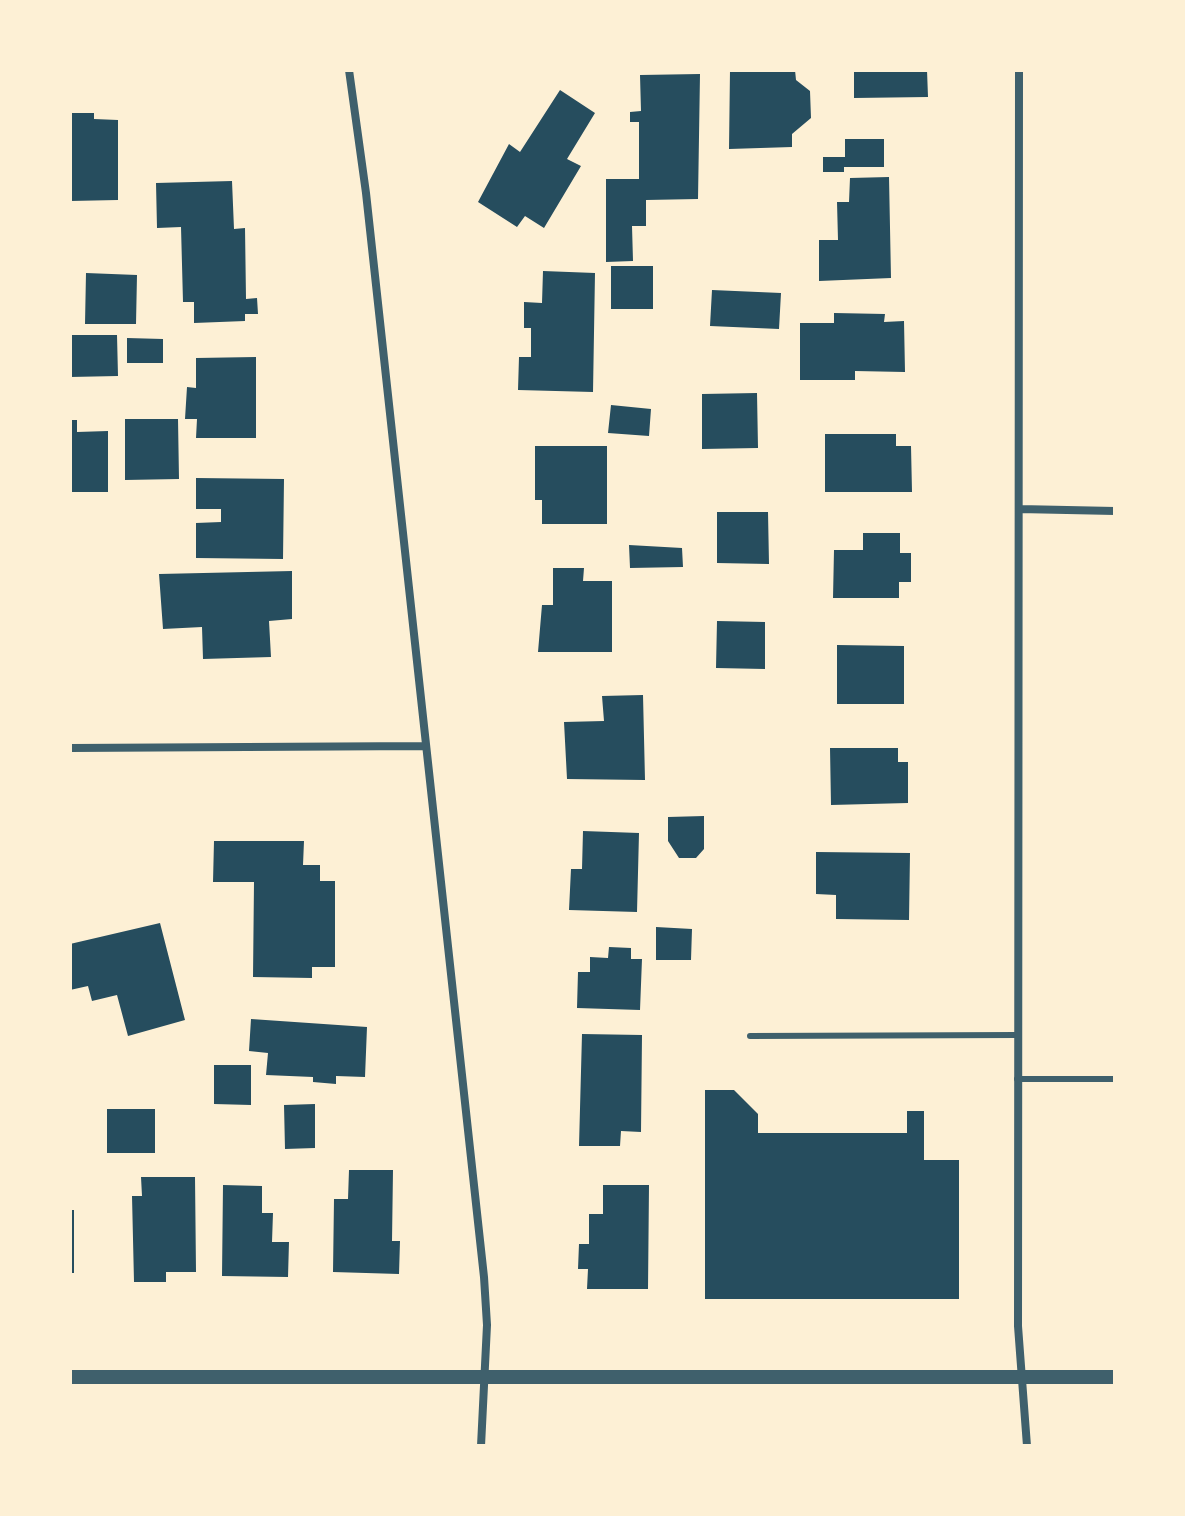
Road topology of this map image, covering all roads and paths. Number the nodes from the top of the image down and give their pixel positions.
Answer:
1 (349, 70) edge
2 (1019, 70) edge
3 (1019, 509) junction
4 (1115, 511) edge
5 (424, 746) junction
6 (70, 748) edge
7 (1017, 1035) junction
8 (750, 1036) dead end
9 (1017, 1079) junction
10 (1115, 1079) edge
11 (70, 1377) edge
12 (484, 1377) junction
13 (1023, 1377) junction
14 (1115, 1377) edge
15 (481, 1446) edge
16 (1027, 1446) edge

1 - 5 street
2 - 3 street
3 - 4 street
3 - 7 street
5 - 6 street
5 - 12 street
7 - 8 lane
7 - 9 street
9 - 10 lane
9 - 13 street
11 - 12 street
12 - 13 street
12 - 15 street
13 - 14 street
13 - 16 street

